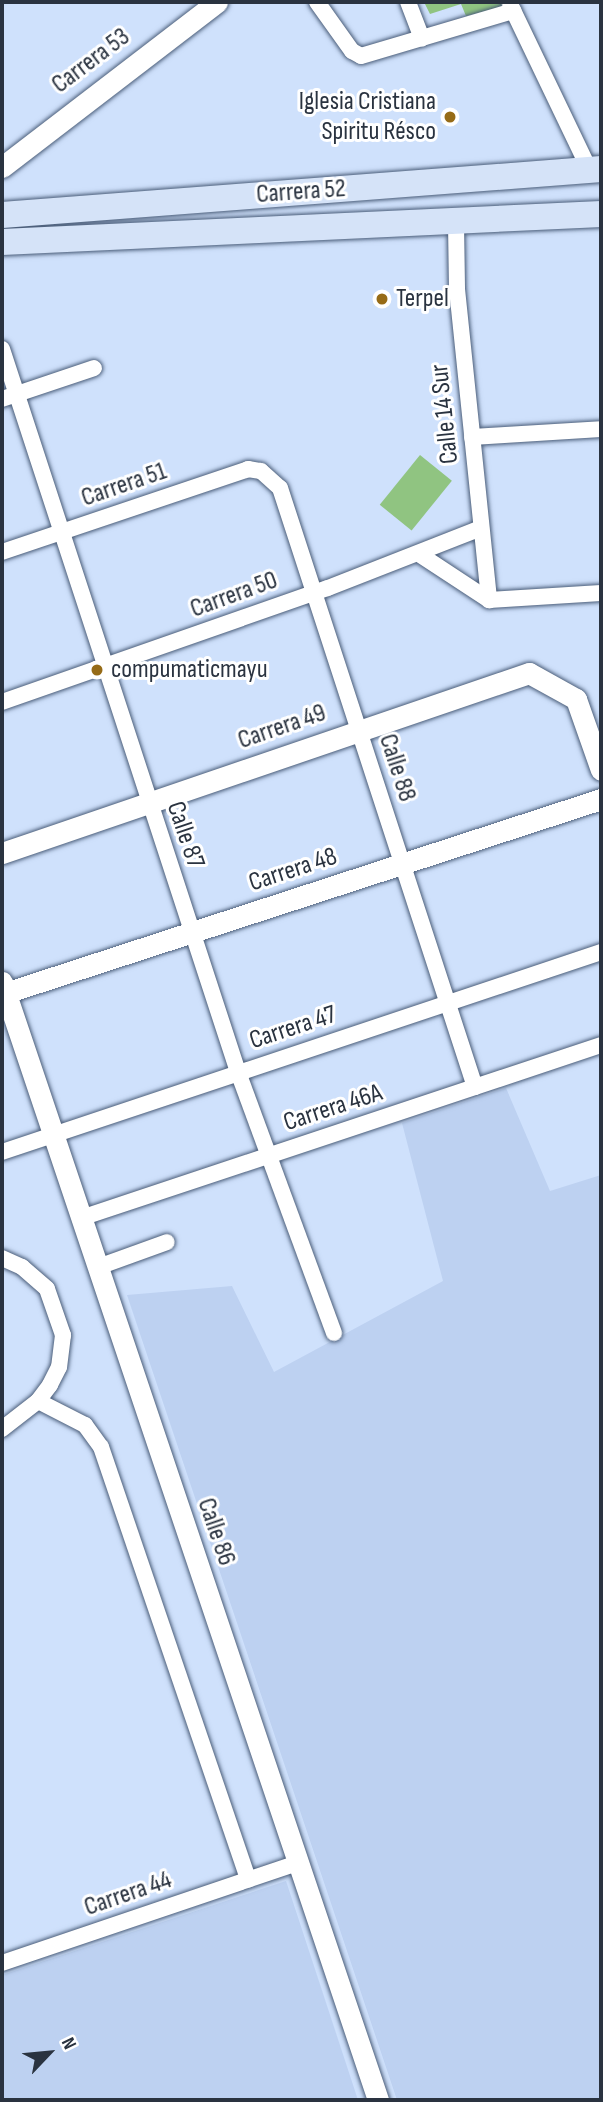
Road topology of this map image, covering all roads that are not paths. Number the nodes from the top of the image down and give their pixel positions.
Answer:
1 (217, 2) edge
2 (317, 2) edge
3 (408, 2) edge
4 (511, 6) edge
5 (422, 38) junction
6 (2, 167) edge
7 (595, 169) edge
8 (601, 214) edge
9 (2, 215) edge
10 (456, 223) junction
11 (2, 242) edge
12 (2, 349) edge
13 (94, 368) dead end
14 (9, 397) edge
15 (601, 429) edge
16 (472, 438) junction
17 (261, 471) joint
18 (481, 528) junction
19 (59, 533) junction
20 (2, 552) edge
21 (419, 554) junction
22 (315, 592) junction
23 (601, 593) edge
24 (489, 600) junction
25 (104, 668) junction
26 (2, 702) edge
27 (359, 729) junction
28 (601, 770) edge
29 (599, 798) edge
30 (149, 803) junction
31 (2, 853) edge
32 (403, 863) junction
33 (192, 932) junction
34 (601, 952) edge
35 (3, 990) edge
36 (447, 1002) junction
37 (601, 1046) edge
38 (238, 1072) junction
39 (475, 1087) junction
40 (53, 1134) junction
41 (2, 1152) edge
42 (268, 1156) junction
43 (81, 1218) junction
44 (167, 1242) dead end
45 (2, 1258) edge
46 (98, 1267) junction
47 (334, 1333) dead end
48 (38, 1401) junction
49 (2, 1429) edge
50 (298, 1863) junction
51 (248, 1880) junction
52 (2, 1963) edge
53 (378, 2100) edge

1 - 6 street, Carrera 53
2 - 5 street
3 - 5 street
4 - 5 street
4 - 7 street
7 - 9 main road, Carrera 52
8 - 10 main road, Carrera 52
10 - 11 main road, Carrera 52
10 - 16 street, Calle 14 Sur
12 - 14 street, Calle 87
13 - 14 street
14 - 19 street, Calle 87
15 - 16 street
16 - 18 street, Calle 14 Sur
17 - 19 street, Carrera 51
17 - 22 street, Calle 88
18 - 21 street, Carrera 50
18 - 24 street, Calle 14 Sur
19 - 20 street, Carrera 51
19 - 25 street, Calle 87
21 - 22 street, Carrera 50
21 - 24 street
22 - 25 street, Carrera 50
22 - 27 street, Calle 88
23 - 24 street
25 - 26 street, Carrera 50
25 - 30 street, Calle 87
27 - 28 street, Carrera 49
27 - 30 street, Carrera 49
27 - 32 street, Calle 88
29 - 32 street, Carrera 48
30 - 31 street, Carrera 49
30 - 33 street, Calle 87
32 - 33 street, Carrera 48
32 - 36 street, Calle 88
33 - 35 street, Carrera 48
33 - 38 street, Calle 87
34 - 36 street, Carrera 47
35 - 40 street, Calle 86
36 - 38 street, Carrera 47
36 - 39 street, Calle 88
37 - 39 street, Carrera 46A
38 - 40 street, Carrera 47
38 - 42 street, Calle 87
39 - 42 street, Carrera 46A
40 - 41 street, Carrera 47
40 - 43 street, Calle 86
42 - 43 street, Carrera 46A
42 - 47 street, Calle 87
43 - 46 street, Calle 86
44 - 46 street
45 - 48 street
46 - 50 street, Calle 86
48 - 49 street
48 - 51 street
50 - 51 street, Carrera 44
50 - 53 street, Calle 86
51 - 52 street, Carrera 44

